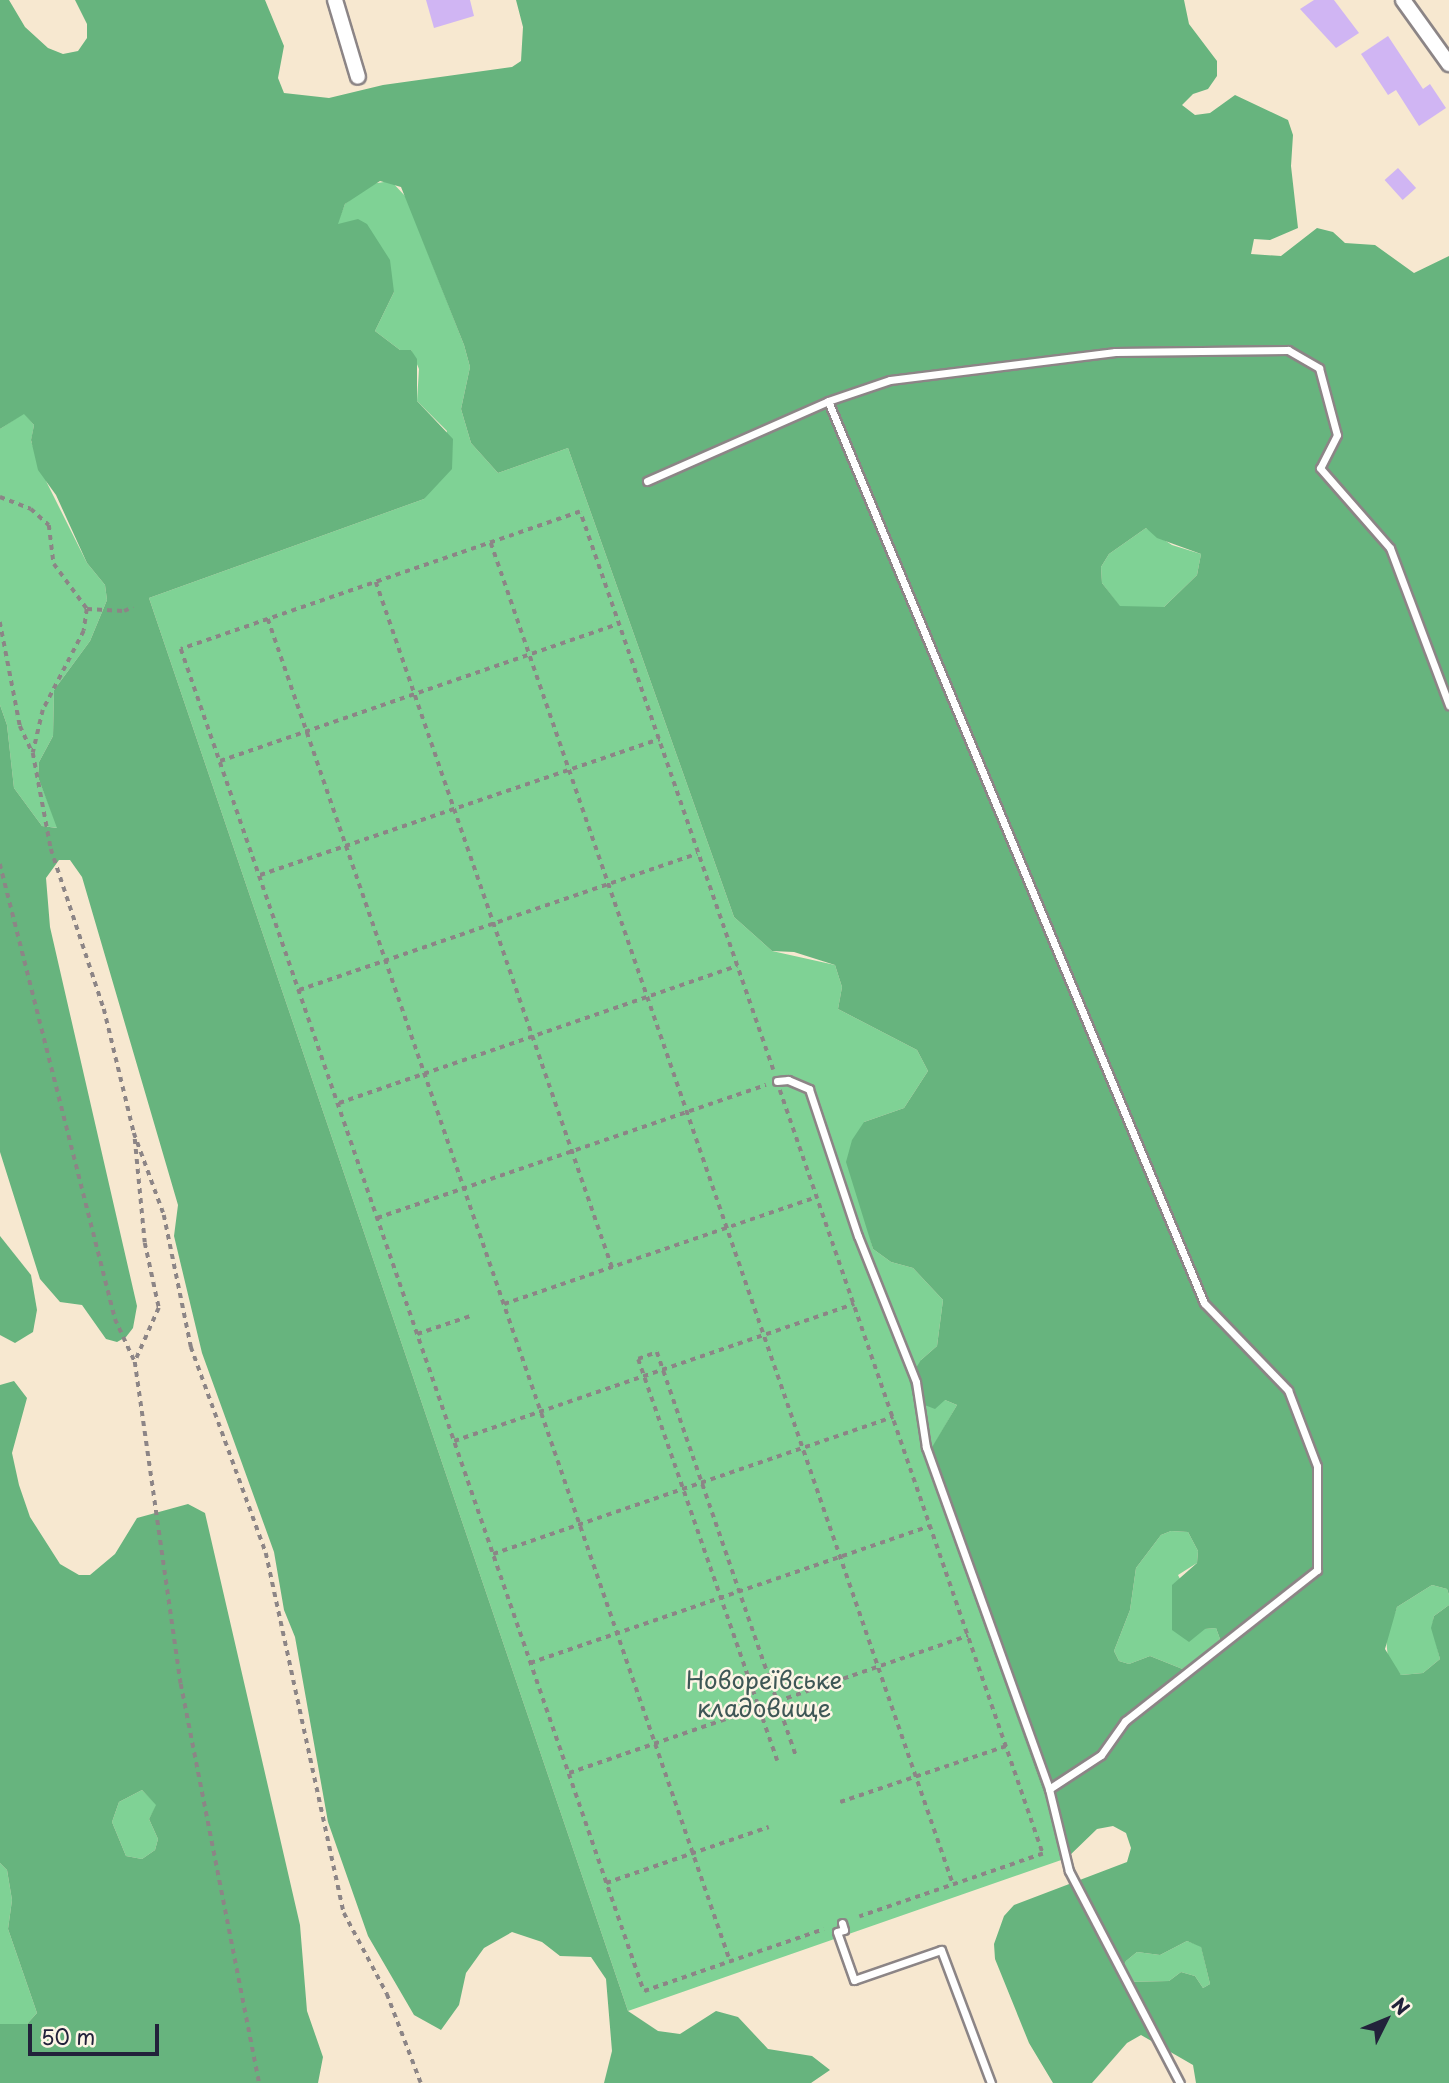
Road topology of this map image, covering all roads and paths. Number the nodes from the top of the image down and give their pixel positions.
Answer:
1 (335, 0) edge
2 (1403, 0) edge
3 (1449, 64) edge
4 (358, 78) dead end
5 (828, 401) junction
6 (647, 481) dead end
7 (0, 497) edge
8 (491, 543) junction
9 (376, 582) junction
10 (132, 607) dead end
11 (87, 609) junction
12 (268, 619) junction
13 (0, 622) edge
14 (619, 624) junction
15 (529, 655) junction
16 (414, 694) junction
17 (1449, 705) edge
18 (306, 731) junction
19 (659, 739) junction
20 (33, 753) junction
21 (220, 761) junction
22 (569, 770) junction
23 (454, 809) junction
24 (346, 846) junction
25 (698, 853) junction
26 (0, 864) edge
27 (259, 876) junction
28 (608, 884) junction
29 (493, 923) junction
30 (386, 960) junction
31 (737, 967) junction
32 (299, 990) junction
33 (647, 997) junction
34 (532, 1037) junction
35 (424, 1074) junction
36 (777, 1081) junction
37 (338, 1103) junction
38 (687, 1112) junction
39 (134, 1133) junction
40 (572, 1151) junction
41 (464, 1188) junction
42 (817, 1197) junction
43 (377, 1218) junction
44 (727, 1228) junction
45 (612, 1267) junction
46 (504, 1304) junction
47 (854, 1304) junction
48 (473, 1315) dead end
49 (417, 1334) junction
50 (764, 1335) junction
51 (135, 1362) junction
52 (663, 1370) junction
53 (644, 1376) junction
54 (541, 1411) junction
55 (893, 1417) junction
56 (454, 1441) junction
57 (803, 1448) junction
58 (702, 1482) junction
59 (683, 1489) junction
60 (580, 1524) junction
61 (930, 1526) junction
62 (493, 1554) junction
63 (840, 1556) junction
64 (739, 1591) junction
65 (721, 1597) junction
66 (617, 1633) junction
67 (968, 1636) junction
68 (530, 1663) junction
69 (878, 1667) junction
70 (777, 1702) junction
71 (759, 1708) junction
72 (655, 1743) junction
73 (1006, 1746) junction
74 (796, 1755) dead end
75 (777, 1762) dead end
76 (569, 1773) junction
77 (916, 1777) junction
78 (1049, 1789) junction
79 (841, 1802) dead end
80 (769, 1827) dead end
81 (693, 1853) junction
82 (606, 1883) junction
83 (953, 1885) junction
84 (859, 1917) dead end
85 (842, 1923) dead end
86 (824, 1929) dead end
87 (730, 1962) junction
88 (259, 2083) edge
89 (421, 2083) edge
90 (991, 2083) edge
91 (1180, 2083) edge

1 - 4 street
2 - 3 street
5 - 6 lane
5 - 17 lane
5 - 78 lane
7 - 11 path
8 - 9 path
8 - 14 path
8 - 15 path
9 - 12 path
9 - 16 path
10 - 11 path
11 - 20 path
12 - 18 path
12 - 21 path
13 - 20 path
14 - 15 path
14 - 19 path
15 - 16 path
15 - 22 path
16 - 18 path
16 - 23 path
18 - 21 path
18 - 24 path
19 - 22 path
19 - 25 path
20 - 39 path
21 - 27 path
22 - 23 path
22 - 28 path
23 - 24 path
23 - 29 path
24 - 27 path
24 - 30 path
25 - 28 path
25 - 31 path
26 - 51 path
27 - 32 path
28 - 29 path
28 - 33 path
29 - 30 path
29 - 34 path
30 - 32 path
30 - 35 path
31 - 33 path
31 - 36 path
32 - 37 path
33 - 34 path
33 - 38 path
34 - 35 path
34 - 40 path
35 - 37 path
35 - 41 path
36 - 38 path
36 - 42 path
36 - 78 lane
37 - 43 path
38 - 40 path
38 - 44 path
39 - 51 path
39 - 89 path
40 - 41 path
40 - 45 path
41 - 43 path
41 - 46 path
42 - 44 path
42 - 47 path
43 - 49 path
44 - 45 path
44 - 50 path
45 - 46 path
46 - 54 path
47 - 50 path
47 - 55 path
48 - 49 path
49 - 56 path
50 - 52 path
50 - 57 path
51 - 88 path
52 - 53 path
52 - 53 path
52 - 58 path
53 - 54 path
53 - 59 path
54 - 56 path
54 - 60 path
55 - 57 path
55 - 61 path
56 - 62 path
57 - 58 path
57 - 63 path
58 - 59 path
58 - 64 path
59 - 60 path
59 - 65 path
60 - 62 path
60 - 66 path
61 - 63 path
61 - 67 path
62 - 68 path
63 - 64 path
63 - 69 path
64 - 65 path
64 - 70 path
65 - 66 path
65 - 71 path
66 - 68 path
66 - 72 path
67 - 69 path
67 - 73 path
68 - 76 path
69 - 70 path
69 - 77 path
70 - 71 path
70 - 74 path
71 - 72 path
71 - 75 path
72 - 76 path
72 - 81 path
73 - 77 path
73 - 83 path
76 - 82 path
77 - 79 path
77 - 83 path
78 - 91 lane
80 - 81 path
81 - 82 path
81 - 87 path
82 - 87 path
83 - 84 path
85 - 90 lane
86 - 87 path

